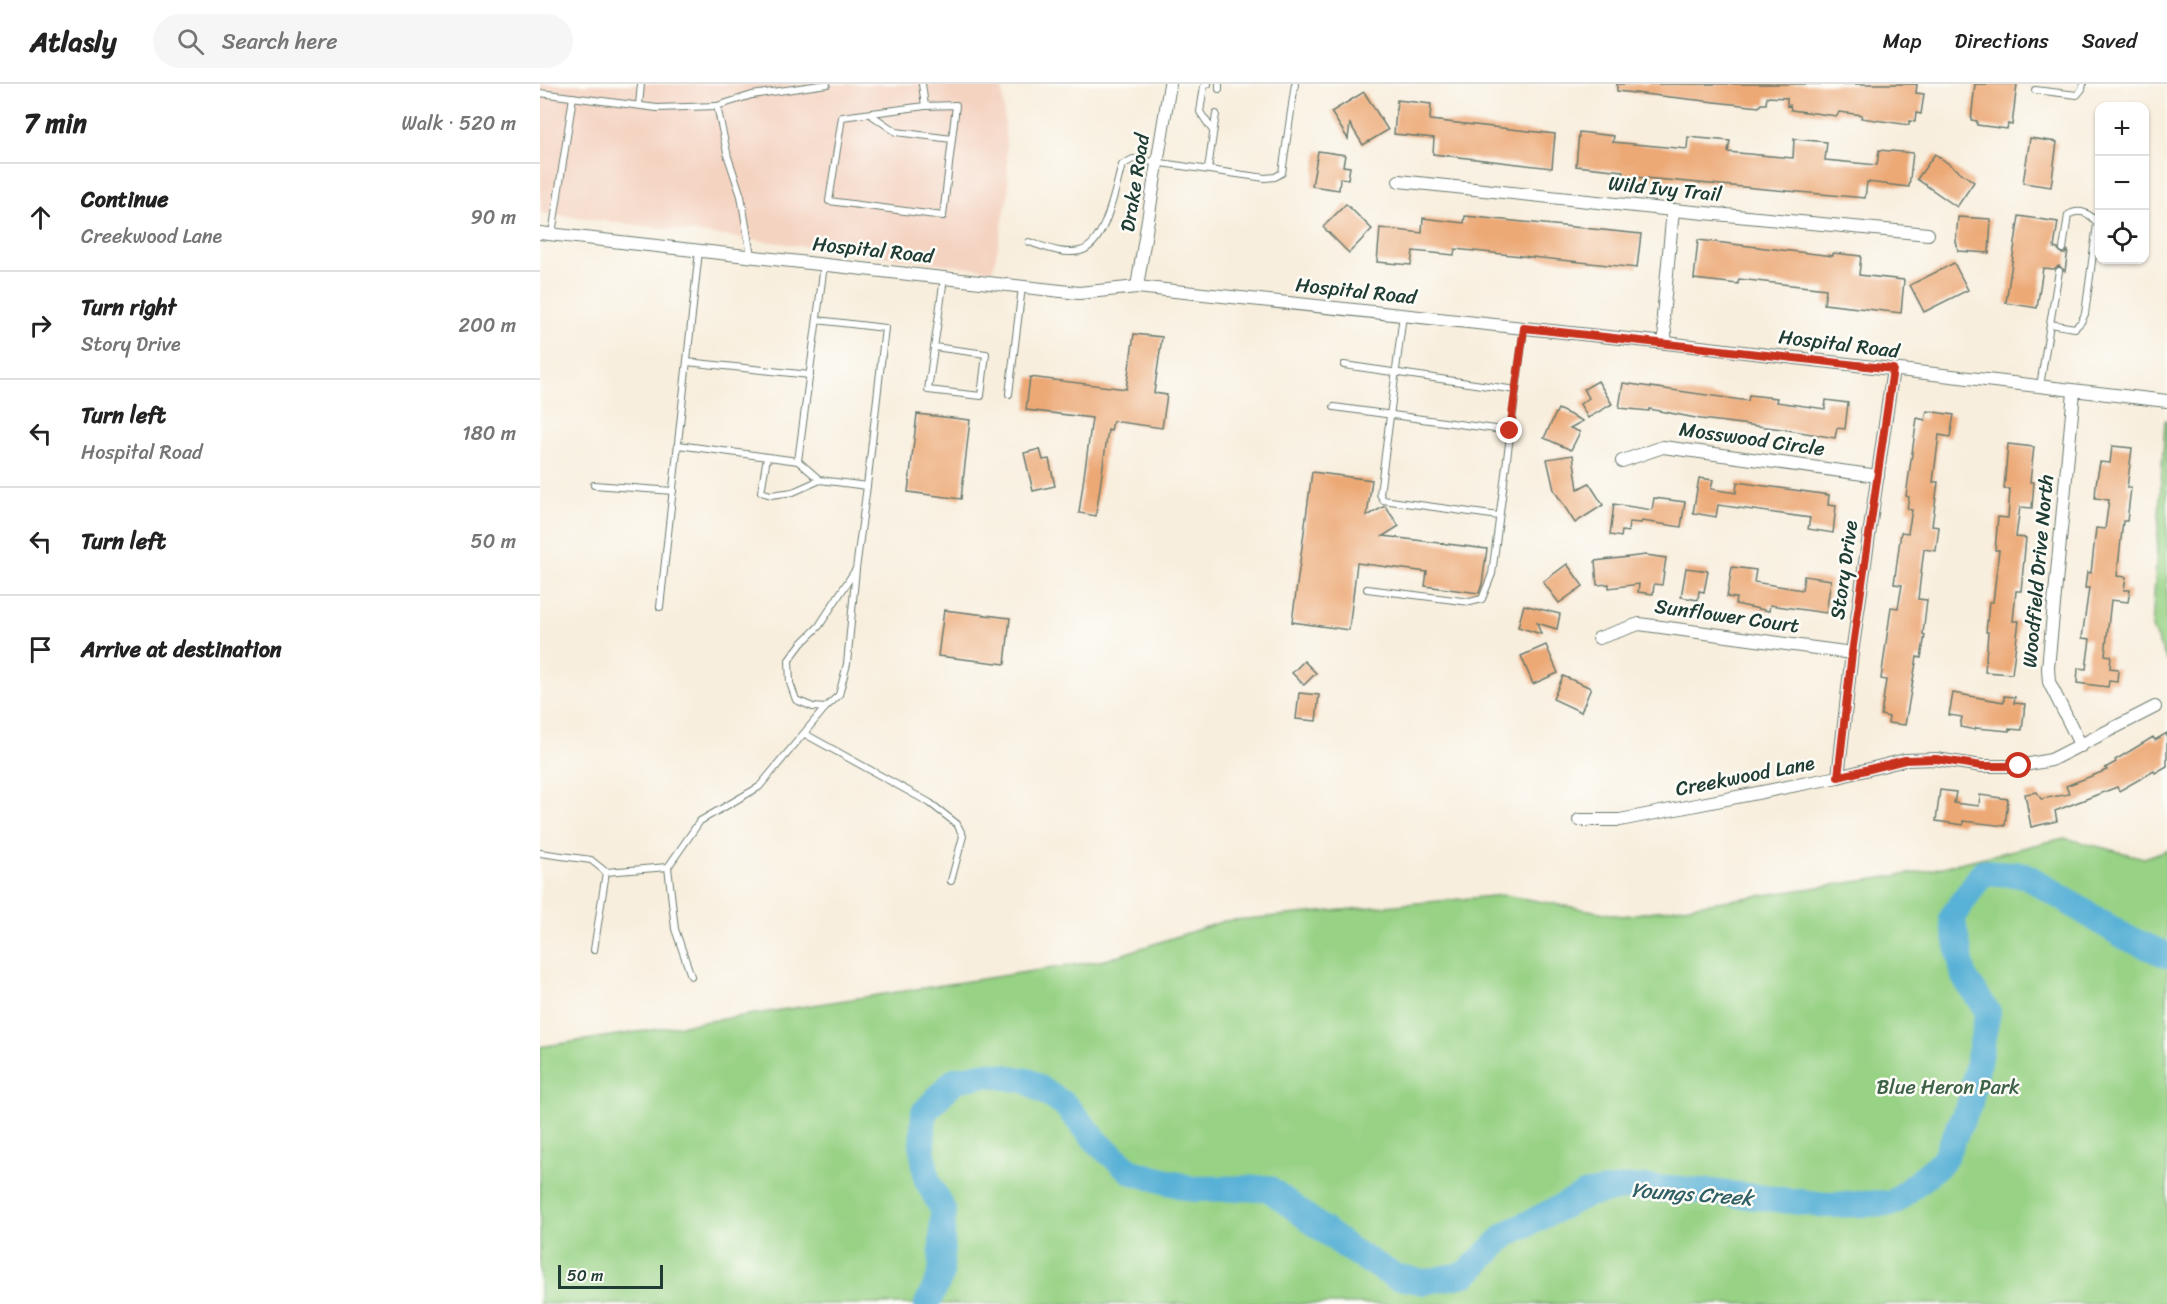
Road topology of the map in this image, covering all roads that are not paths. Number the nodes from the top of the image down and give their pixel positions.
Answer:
1 (641, 84) edge
2 (827, 84) edge
3 (922, 84) edge
4 (1170, 84) edge
5 (1208, 84) edge
6 (1295, 84) edge
7 (2083, 84) edge
8 (2036, 90) dead end
9 (540, 93) edge
10 (573, 97) junction
11 (639, 105) junction
12 (717, 106) junction
13 (925, 106) junction
14 (869, 113) junction
15 (1215, 114) dead end
16 (1213, 131) junction
17 (952, 139) junction
18 (1159, 162) junction
19 (1208, 170) junction
20 (1400, 181) dead end
21 (1673, 210) junction
22 (546, 233) edge
23 (1928, 234) dead end
24 (1029, 242) dead end
25 (2063, 249) dead end
26 (699, 250) junction
27 (751, 257) junction
28 (824, 264) junction
29 (2060, 271) dead end
30 (944, 278) junction
31 (1022, 287) junction
32 (1137, 287) junction
33 (1403, 315) junction
34 (817, 320) junction
35 (2050, 324) junction
36 (1524, 328) junction
37 (1666, 343) junction
38 (934, 347) junction
39 (687, 362) junction
40 (1344, 365) dead end
41 (1893, 369) junction
42 (1395, 373) junction
43 (810, 375) junction
44 (2040, 387) junction
45 (1516, 390) junction
46 (2073, 392) junction
47 (1009, 394) dead end
48 (2167, 401) edge
49 (1334, 406) dead end
50 (1390, 414) junction
51 (1510, 431) junction
52 (678, 446) junction
53 (767, 457) junction
54 (798, 461) junction
55 (1622, 461) dead end
56 (1878, 476) junction
57 (820, 480) junction
58 (594, 485) dead end
59 (867, 486) junction
60 (673, 491) junction
61 (1499, 516) junction
62 (856, 569) junction
63 (1367, 589) dead end
64 (660, 607) dead end
65 (1599, 638) dead end
66 (1852, 653) junction
67 (2155, 706) dead end
68 (825, 708) junction
69 (805, 734) junction
70 (2080, 746) junction
71 (1838, 777) junction
72 (1579, 820) dead end
73 (540, 854) edge
74 (668, 867) junction
75 (606, 872) junction
76 (951, 880) dead end
77 (594, 950) dead end
78 (691, 976) dead end

1 - 11 lane
2 - 12 lane
3 - 13 lane
4 - 18 street, Drake Road
5 - 16 lane
6 - 19 lane
7 - 8 lane
9 - 10 lane
10 - 11 lane
10 - 22 lane
11 - 12 lane
12 - 27 lane
13 - 14 lane
13 - 17 lane
14 - 17 lane
14 - 17 lane
15 - 16 lane
16 - 19 lane
18 - 19 lane
18 - 24 lane
18 - 32 street, Drake Road
20 - 21 street, Wild Ivy Trail
21 - 23 street, Wild Ivy Trail
21 - 37 street
22 - 26 street, Hospital Road
25 - 35 lane
26 - 27 street, Hospital Road
26 - 39 lane
27 - 28 street, Hospital Road
28 - 30 street, Hospital Road
28 - 34 lane
29 - 35 lane
30 - 31 street, Hospital Road
30 - 38 lane
31 - 32 street, Hospital Road
31 - 47 lane
32 - 33 street, Hospital Road
33 - 36 street, Hospital Road
33 - 42 lane
34 - 43 lane
34 - 59 lane
35 - 44 lane
36 - 37 street, Hospital Road
36 - 45 lane
37 - 41 street, Hospital Road
38 - 38 lane
39 - 43 lane
39 - 52 lane
40 - 42 lane
41 - 44 street, Hospital Road
41 - 56 street, Story Drive
42 - 45 lane
42 - 50 lane
43 - 54 lane
44 - 46 street, Hospital Road
45 - 51 lane
46 - 48 street, Hospital Road
46 - 70 street, Woodfield Drive North
49 - 50 lane
50 - 51 lane
50 - 61 lane
51 - 61 lane
52 - 53 lane
52 - 60 lane
53 - 54 lane
53 - 57 lane
54 - 57 lane
55 - 56 street, Mosswood Circle
56 - 66 street, Story Drive
57 - 59 lane
58 - 60 lane
59 - 62 lane
60 - 64 lane
61 - 63 lane
62 - 68 lane
62 - 68 lane
65 - 66 street, Sunflower Court
66 - 71 street, Story Drive
67 - 70 street, Creekwood Lane
68 - 69 lane
69 - 74 lane
69 - 76 lane
70 - 71 street, Creekwood Lane
71 - 72 street, Creekwood Lane
73 - 75 lane
74 - 75 lane
74 - 78 lane
75 - 77 lane

